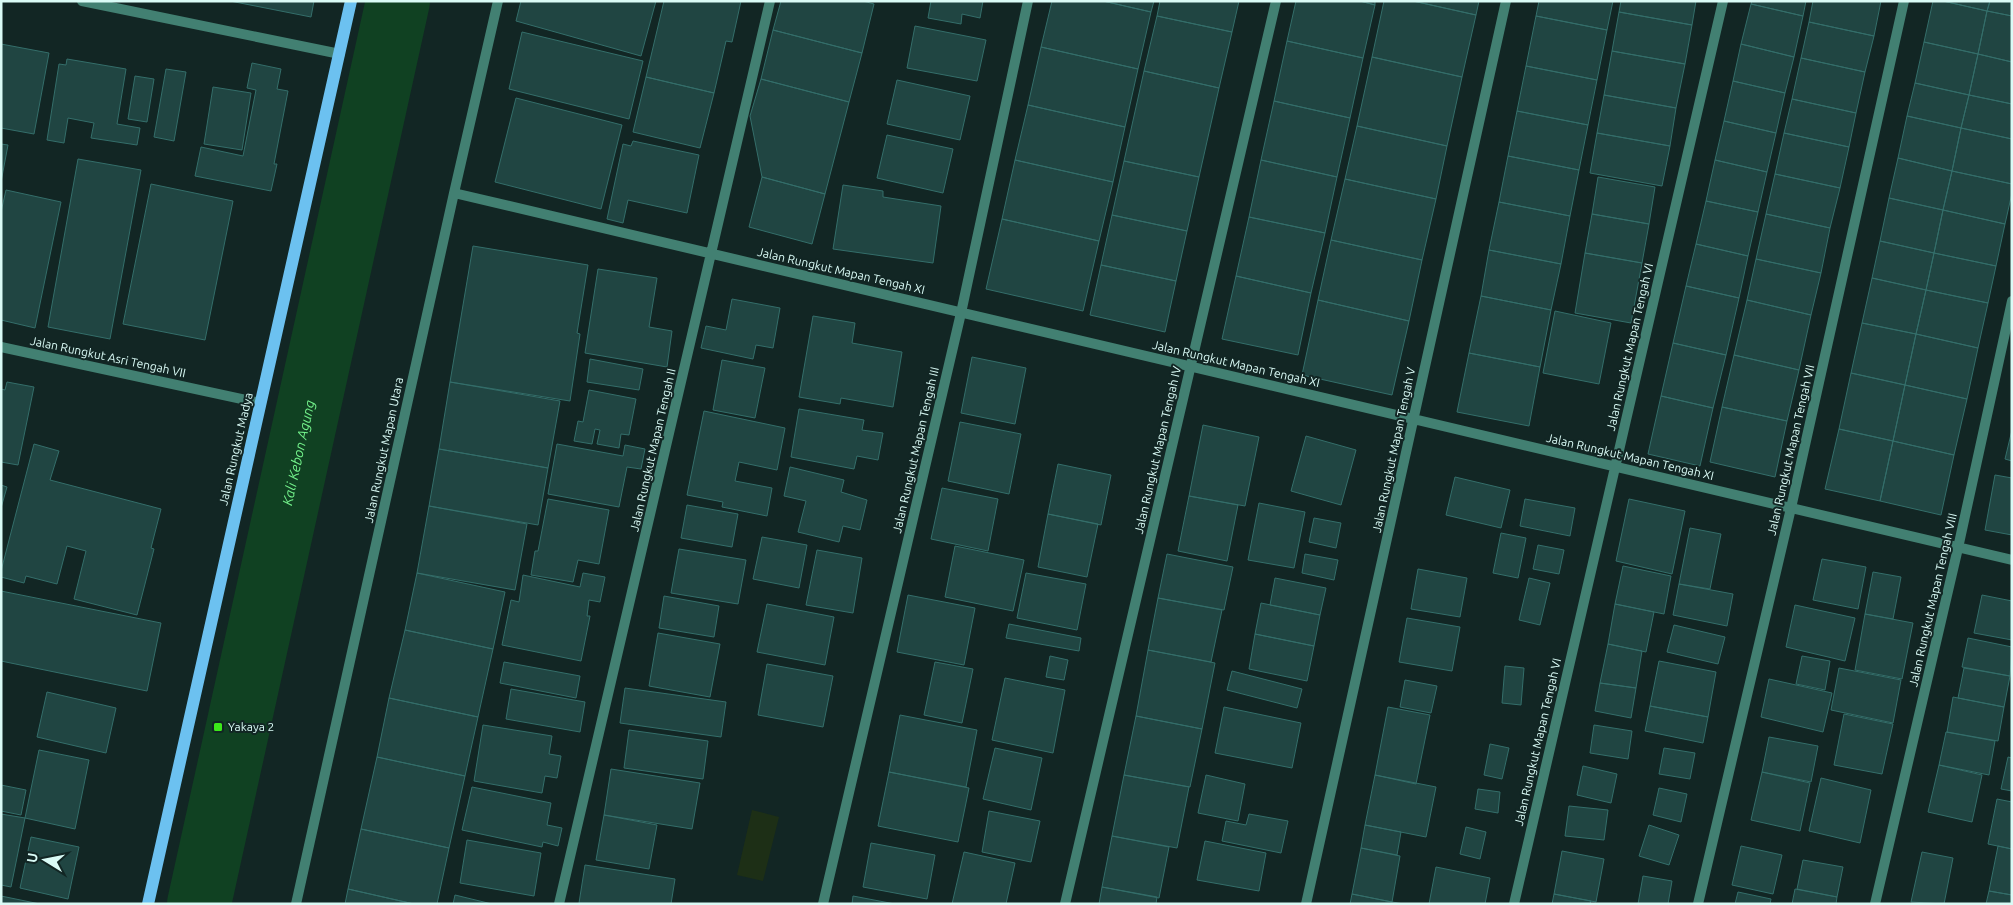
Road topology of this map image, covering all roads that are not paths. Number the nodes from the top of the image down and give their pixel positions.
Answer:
1 (82, 1) edge
2 (351, 1) edge
3 (498, 1) edge
4 (770, 1) edge
5 (1028, 1) edge
6 (1276, 1) edge
7 (1506, 1) edge
8 (1723, 1) edge
9 (1904, 1) edge
10 (340, 54) junction
11 (454, 194) junction
12 (711, 254) junction
13 (2012, 301) edge
14 (961, 312) junction
15 (1, 347) edge
16 (1191, 366) junction
17 (260, 403) junction
18 (1413, 419) junction
19 (1615, 467) junction
20 (1791, 508) junction
21 (1958, 548) junction
22 (2012, 560) edge
23 (148, 904) edge
24 (296, 904) edge
25 (559, 904) edge
26 (823, 904) edge
27 (1065, 904) edge
28 (1306, 904) edge
29 (1514, 904) edge
30 (1698, 904) edge
31 (1875, 904) edge

1 - 10 street
2 - 10 main road, Jalan Rungkut Madya
3 - 11 street, Jalan Rungkut Mapan Utara
4 - 12 street, Jalan Rungkut Mapan Tengah II
5 - 14 street, Jalan Rungkut Mapan Tengah III
6 - 16 street, Jalan Rungkut Mapan Tengah IV
7 - 18 street, Jalan Rungkut Mapan Tengah V
8 - 19 street, Jalan Rungkut Mapan Tengah VI
9 - 20 street, Jalan Rungkut Mapan Tengah VII
10 - 17 main road, Jalan Rungkut Madya
11 - 12 street, Jalan Rungkut Mapan Tengah XI
11 - 24 street, Jalan Rungkut Mapan Utara
12 - 14 street, Jalan Rungkut Mapan Tengah XI
12 - 25 street, Jalan Rungkut Mapan Tengah II
13 - 21 street, Jalan Rungkut Mapan Tengah VIII
14 - 16 street, Jalan Rungkut Mapan Tengah XI
14 - 26 street, Jalan Rungkut Mapan Tengah III
15 - 17 street, Jalan Rungkut Asri Tengah VII
16 - 18 street, Jalan Rungkut Mapan Tengah XI
16 - 27 street, Jalan Rungkut Mapan Tengah IV
17 - 23 main road, Jalan Rungkut Madya
18 - 19 street, Jalan Rungkut Mapan Tengah XI
18 - 28 street, Jalan Rungkut Mapan Tengah V
19 - 20 street, Jalan Rungkut Mapan Tengah XI
19 - 29 street, Jalan Rungkut Mapan Tengah VI
20 - 21 street, Jalan Rungkut Mapan Tengah XI
20 - 30 street, Jalan Rungkut Mapan Tengah VII
21 - 22 street, Jalan Rungkut Mapan Tengah XI
21 - 31 street, Jalan Rungkut Mapan Tengah VIII

